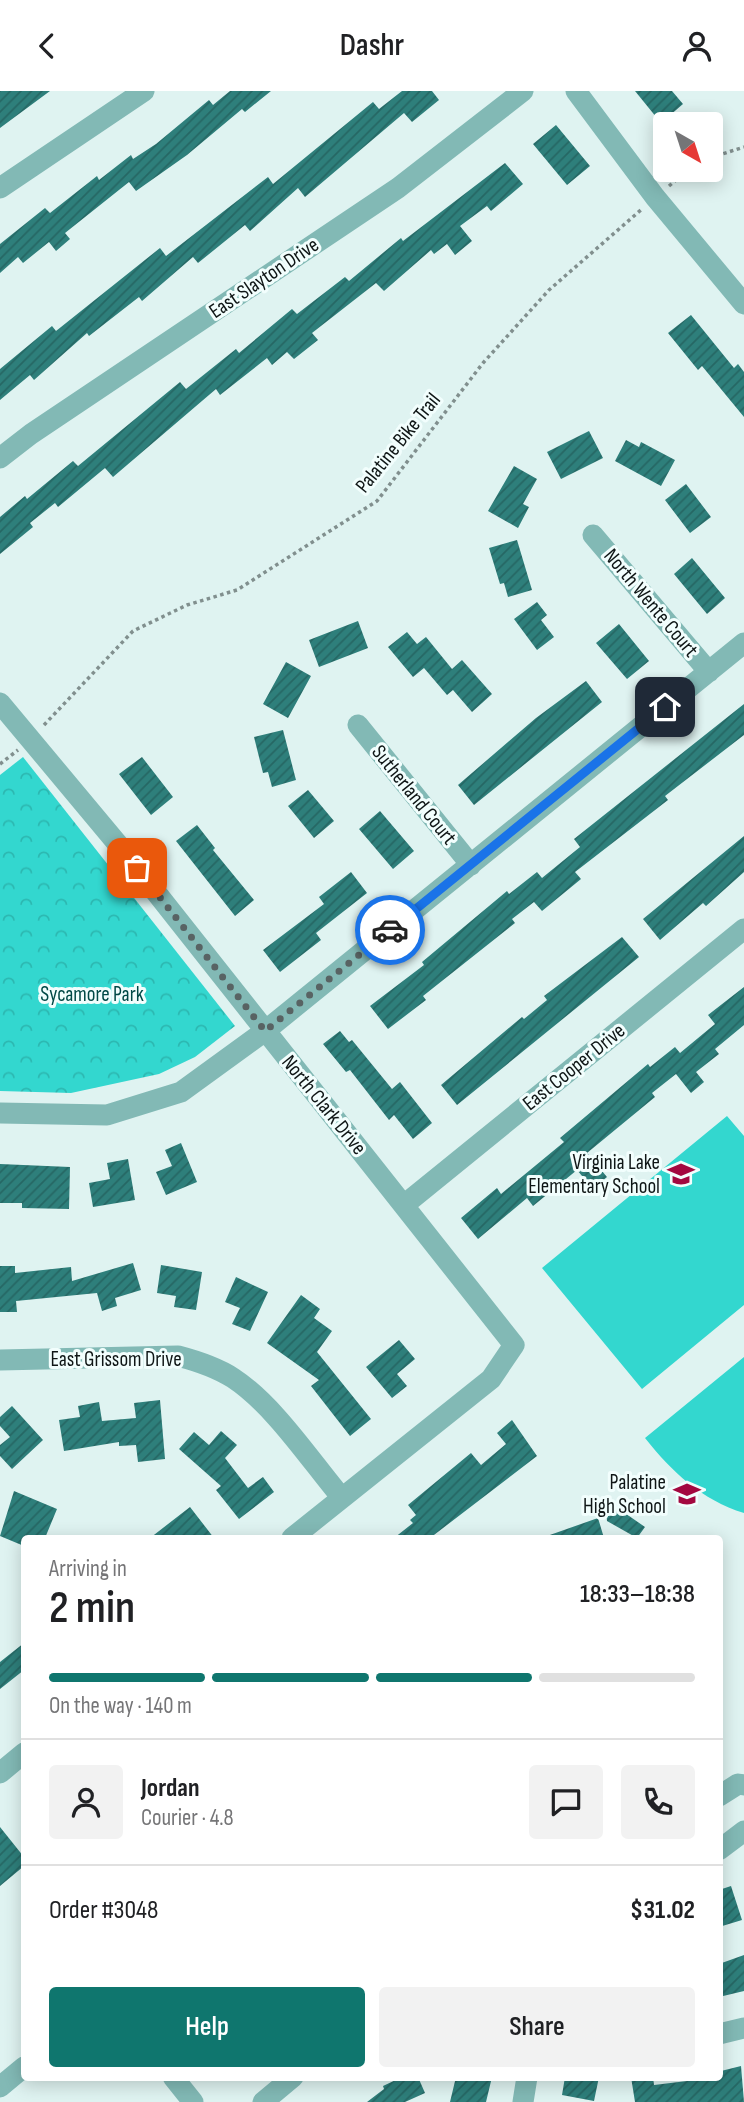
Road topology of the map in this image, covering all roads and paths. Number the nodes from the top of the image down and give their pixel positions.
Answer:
1 (144, 91) edge
2 (523, 91) edge
3 (576, 91) edge
4 (744, 147) edge
5 (723, 154) edge
6 (673, 182) edge
7 (0, 188) edge
8 (655, 197) junction
9 (744, 304) edge
10 (0, 458) edge
11 (593, 535) dead end
12 (744, 643) edge
13 (709, 672) junction
14 (0, 703) edge
15 (358, 726) dead end
16 (29, 739) junction
17 (0, 764) edge
18 (471, 865) junction
19 (744, 929) edge
20 (265, 1031) junction
21 (0, 1113) edge
22 (404, 1205) junction
23 (0, 1360) edge
24 (342, 1499) junction
25 (296, 1535) edge
26 (21, 1756) edge
27 (0, 1773) edge
28 (744, 1785) edge
29 (723, 1793) edge
30 (744, 1831) edge
31 (723, 1847) edge
32 (744, 2028) edge
33 (723, 2033) edge
34 (21, 2070) edge
35 (176, 2081) edge
36 (288, 2081) edge
37 (526, 2081) edge
38 (0, 2087) edge
39 (193, 2102) edge
40 (263, 2102) edge
41 (523, 2102) edge

1 - 7 street
2 - 10 street, East Slayton Drive
3 - 8 street
4 - 5 path
6 - 8 path, Palatine Bike Trail
8 - 9 street
8 - 16 path, Palatine Bike Trail
11 - 13 street, North Wente Court
12 - 13 street
13 - 18 street
14 - 16 street, North Clark Drive
15 - 18 street, Sutherland Court
16 - 17 path, Palatine Bike Trail
16 - 20 street, North Clark Drive
18 - 20 street
19 - 22 street, East Cooper Drive
20 - 21 street
20 - 22 street, North Clark Drive
22 - 24 street, North Clark Drive
23 - 24 street, East Grissom Drive
24 - 25 street
26 - 27 street
28 - 29 street
30 - 31 street
32 - 33 street
34 - 38 street
35 - 39 street
36 - 40 street
37 - 41 street

